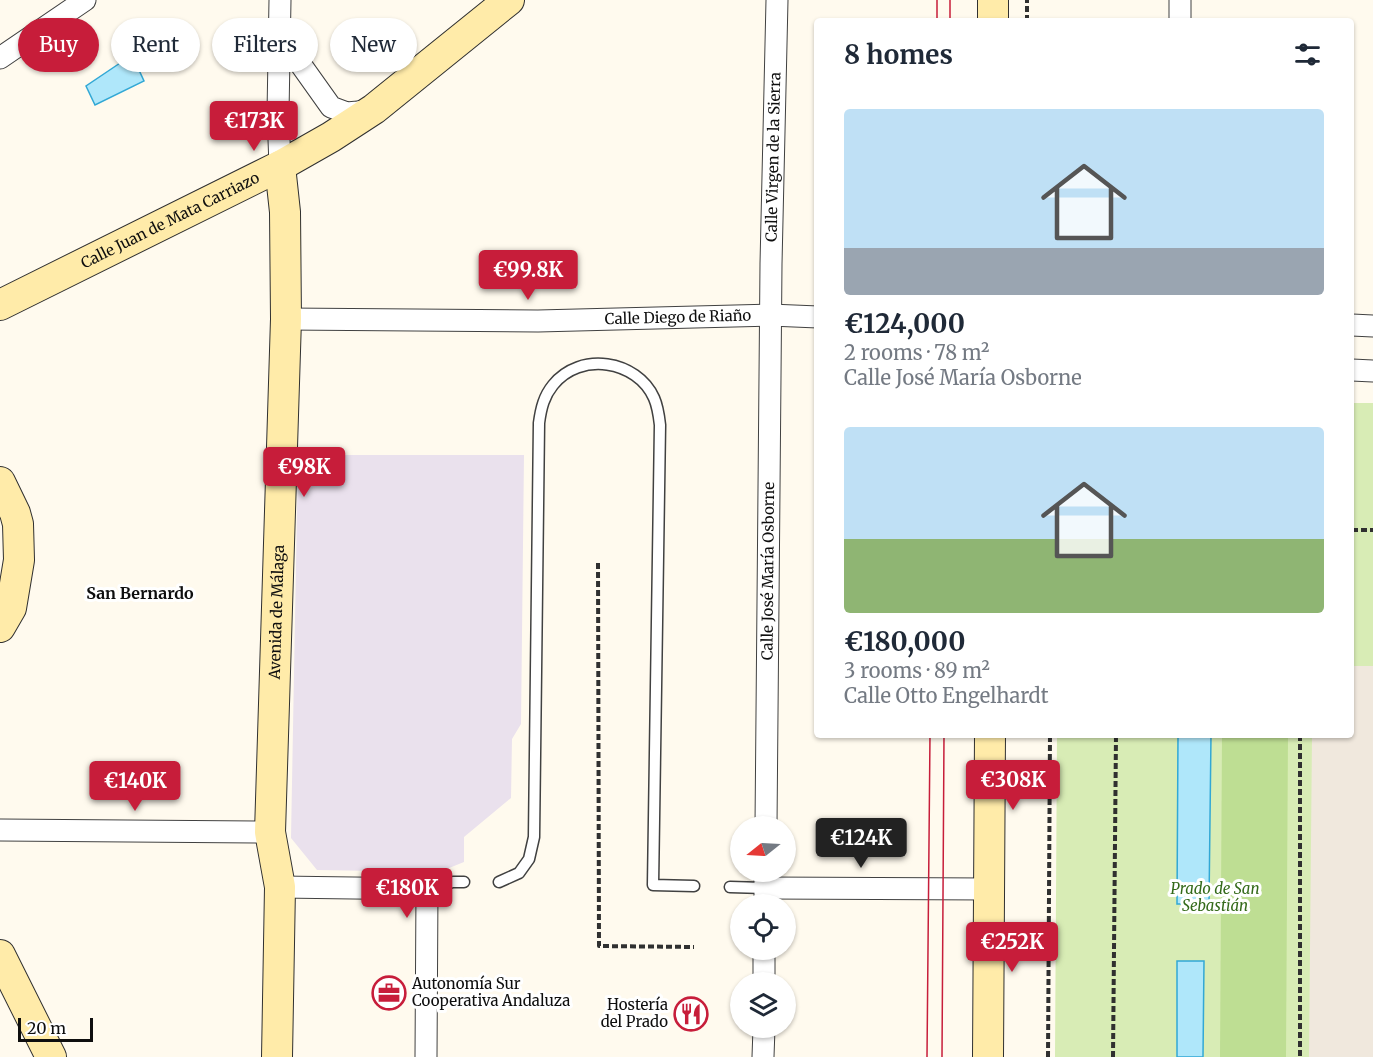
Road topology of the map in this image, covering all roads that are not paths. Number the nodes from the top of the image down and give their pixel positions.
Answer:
1 (85, 0) edge
2 (280, 0) edge
3 (509, 0) edge
4 (777, 0) edge
5 (993, 0) edge
6 (1180, 0) edge
7 (280, 18) edge
8 (993, 18) edge
9 (1180, 18) edge
10 (0, 58) edge
11 (279, 72) edge
12 (306, 72) edge
13 (374, 109) junction
14 (280, 166) junction
15 (0, 304) edge
16 (770, 315) junction
17 (814, 317) edge
18 (286, 319) junction
19 (1354, 326) edge
20 (1373, 326) edge
21 (1354, 370) edge
22 (1373, 371) edge
23 (0, 482) edge
24 (9, 552) edge
25 (0, 589) edge
26 (0, 627) edge
27 (990, 738) edge
28 (766, 816) edge
29 (0, 830) edge
30 (270, 832) junction
31 (464, 882) dead end
32 (499, 882) dead end
33 (694, 886) dead end
34 (280, 887) junction
35 (730, 887) dead end
36 (765, 888) edge
37 (427, 889) junction
38 (989, 889) junction
39 (0, 955) edge
40 (764, 1038) edge
41 (51, 1057) edge
42 (277, 1057) edge
43 (426, 1057) edge
44 (763, 1057) edge
45 (988, 1057) edge

1 - 10 street
2 - 7 street
3 - 13 street, Calle Juan de Mata Carriazo
4 - 16 street, Calle Virgen de la Sierra
5 - 8 street
6 - 9 street
11 - 14 street
12 - 13 street
13 - 14 street, Calle Juan de Mata Carriazo
14 - 15 street, Calle Juan de Mata Carriazo
14 - 18 street, Avenida de Málaga
16 - 17 street, Calle Diego de Riaño
16 - 18 street, Calle Diego de Riaño
16 - 28 street, Calle José María Osborne
18 - 30 street, Avenida de Málaga
19 - 20 street
21 - 22 street
23 - 24 street
24 - 25 street
24 - 26 street
27 - 38 street
29 - 30 street
30 - 34 street, Avenida de Málaga
31 - 37 lane
32 - 33 lane
34 - 37 street
34 - 42 street, Avenida de Málaga
35 - 36 lane
36 - 38 street
37 - 43 street
38 - 45 street
39 - 41 street
40 - 44 street

